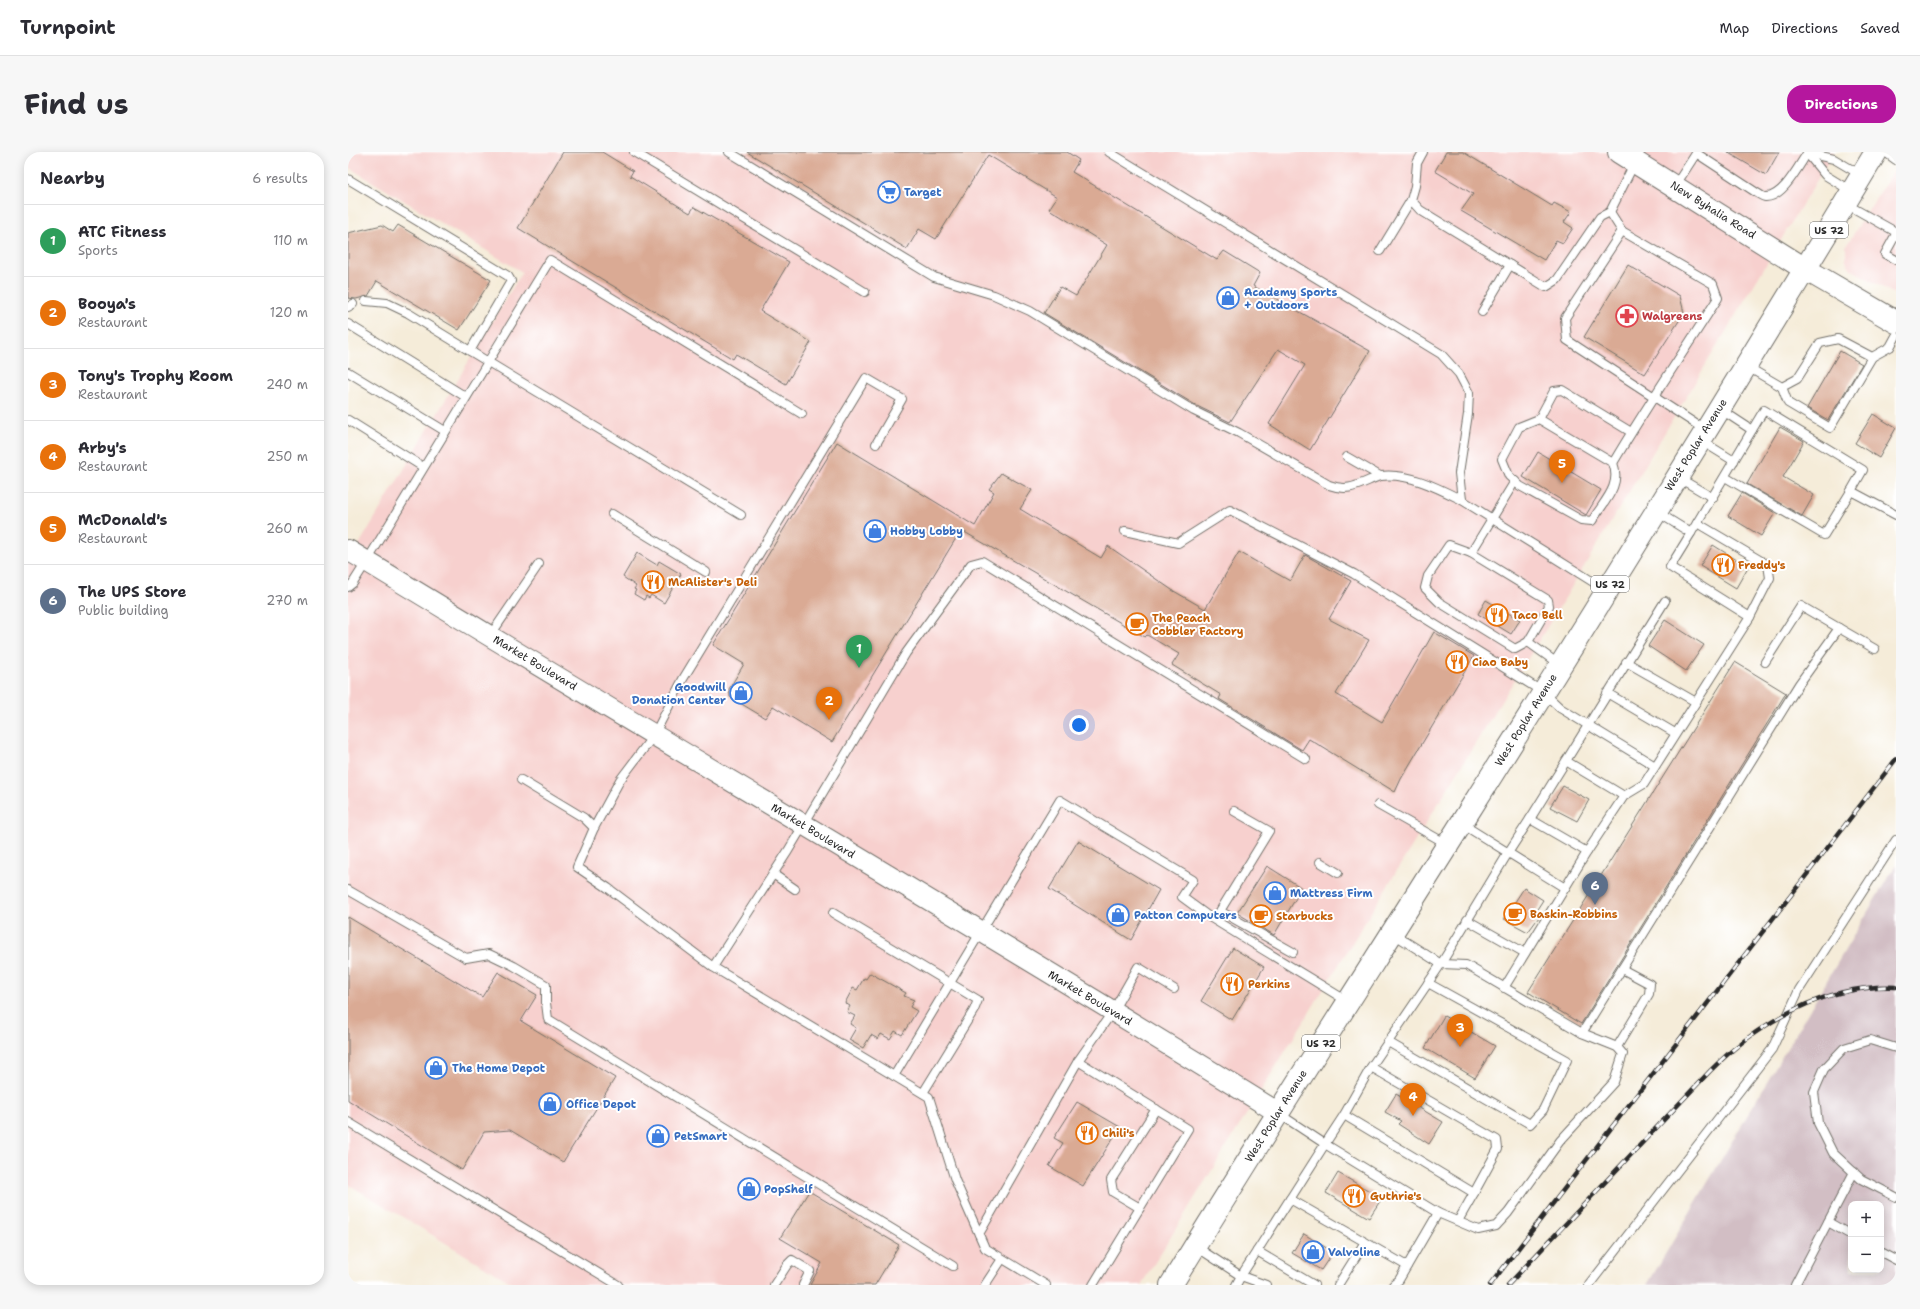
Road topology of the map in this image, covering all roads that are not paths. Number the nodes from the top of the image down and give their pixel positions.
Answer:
1 (634, 152) edge
2 (729, 152) edge
3 (1109, 152) edge
4 (1424, 152) edge
5 (1876, 152) edge
6 (1885, 152) edge
7 (1697, 153) edge
8 (1807, 153) edge
9 (1631, 155) edge
10 (1896, 160) edge
11 (348, 179) edge
12 (1675, 186) junction
13 (1853, 190) junction
14 (1411, 200) junction
15 (1610, 212) junction
16 (1622, 231) junction
17 (1896, 233) edge
18 (1380, 251) dead end
19 (1896, 260) edge
20 (1510, 265) junction
21 (1805, 269) junction
22 (865, 292) dead end
23 (366, 301) dead end
24 (1482, 312) dead end
25 (1896, 322) edge
26 (348, 324) edge
27 (1896, 336) edge
28 (470, 351) junction
29 (1872, 357) junction
30 (488, 362) junction
31 (1745, 365) junction
32 (348, 372) edge
33 (1782, 388) junction
34 (466, 397) junction
35 (1655, 397) junction
36 (1719, 409) junction
37 (802, 414) dead end
38 (1539, 419) junction
39 (348, 420) edge
40 (1752, 430) junction
41 (445, 431) junction
42 (1631, 432) junction
43 (1702, 435) junction
44 (876, 444) dead end
45 (1347, 457) dead end
46 (1734, 461) junction
47 (1612, 463) junction
48 (423, 467) junction
49 (1380, 476) junction
50 (1725, 476) junction
51 (1676, 477) junction
52 (1515, 481) junction
53 (1851, 491) junction
54 (1713, 498) junction
55 (1462, 500) junction
56 (1656, 511) junction
57 (612, 514) dead end
58 (741, 515) dead end
59 (1896, 516) edge
60 (1492, 518) junction
61 (1697, 523) junction
62 (1125, 531) dead end
63 (1691, 533) junction
64 (348, 550) edge
65 (1471, 553) junction
66 (367, 561) junction
67 (538, 564) dead end
68 (706, 572) dead end
69 (348, 587) edge
70 (1606, 590) junction
71 (1665, 601) dead end
72 (1750, 617) junction
73 (1839, 628) junction
74 (490, 636) junction
75 (1528, 642) junction
76 (1875, 649) dead end
77 (1626, 662) junction
78 (1764, 662) dead end
79 (1560, 665) junction
80 (1543, 692) junction
81 (1607, 693) junction
82 (1696, 702) junction
83 (1588, 724) junction
84 (1675, 734) junction
85 (654, 735) junction
86 (1306, 759) dead end
87 (1566, 761) junction
88 (1655, 766) junction
89 (521, 780) dead end
90 (1624, 796) junction
91 (1378, 805) dead end
92 (1234, 811) dead end
93 (1530, 819) junction
94 (1461, 823) junction
95 (803, 825) junction
96 (594, 828) junction
97 (1896, 840) edge
98 (1448, 845) junction
99 (1587, 852) junction
100 (1508, 853) junction
101 (1320, 862) dead end
102 (1338, 873) dead end
103 (773, 874) junction
104 (1565, 888) junction
105 (348, 890) edge
106 (795, 890) dead end
107 (833, 913) dead end
108 (1468, 920) junction
109 (980, 932) junction
110 (1392, 932) junction
111 (1293, 952) dead end
112 (1525, 953) junction
113 (1442, 964) junction
114 (713, 967) junction
115 (1622, 969) junction
116 (950, 982) junction
117 (1428, 983) junction
118 (1504, 988) junction
119 (1174, 989) dead end
120 (1348, 1002) junction
121 (1113, 1011) junction
122 (1582, 1032) junction
123 (1388, 1042) junction
124 (1617, 1047) junction
125 (1896, 1048) edge
126 (1078, 1061) junction
127 (1371, 1067) junction
128 (894, 1076) junction
129 (923, 1093) junction
130 (1156, 1109) junction
131 (1277, 1112) junction
132 (1344, 1115) junction
133 (348, 1122) edge
134 (1325, 1144) junction
135 (1854, 1172) junction
136 (1474, 1193) junction
137 (1896, 1197) edge
138 (1290, 1199) junction
139 (1140, 1208) junction
140 (1438, 1213) junction
141 (1458, 1221) junction
142 (1828, 1222) junction
143 (1848, 1233) edge
144 (979, 1234) junction
145 (1365, 1242) junction
146 (1195, 1246) junction
147 (1258, 1251) junction
148 (1884, 1254) edge
149 (1002, 1259) junction
150 (1896, 1260) edge
151 (953, 1266) dead end
152 (1407, 1266) junction
153 (1241, 1276) junction
154 (618, 1285) edge
155 (774, 1285) edge
156 (803, 1285) edge
157 (986, 1285) edge
158 (1046, 1285) edge
159 (1094, 1285) edge
160 (1171, 1285) edge
161 (1236, 1285) edge
162 (1266, 1285) edge
163 (1314, 1285) edge
164 (1338, 1285) edge
165 (1393, 1285) edge
166 (1589, 1285) edge
167 (1795, 1285) edge

1 - 22 lane
2 - 49 lane
3 - 55 lane
4 - 14 lane
5 - 13 main road, West Poplar Avenue / US 72
6 - 10 lane
7 - 8 lane
7 - 12 lane
8 - 13 lane
8 - 13 lane
9 - 12 main road, New Byhalia Road
9 - 15 lane
11 - 28 lane
12 - 21 main road, New Byhalia Road
13 - 17 lane
13 - 21 main road, West Poplar Avenue / US 72
14 - 18 lane
14 - 20 lane
15 - 16 lane
15 - 20 lane
16 - 35 lane
16 - 35 lane
17 - 19 lane
20 - 24 lane
21 - 25 main road, New Byhalia Road
21 - 31 main road, West Poplar Avenue / US 72
23 - 28 lane
26 - 34 lane
27 - 29 lane
28 - 30 lane
29 - 33 lane
29 - 33 lane
30 - 34 lane
30 - 37 lane
30 - 58 lane
31 - 33 lane
31 - 36 main road, West Poplar Avenue / US 72
32 - 41 lane
34 - 41 lane
35 - 42 lane
35 - 43 lane
36 - 40 lane
36 - 43 main road, West Poplar Avenue / US 72
38 - 42 lane
38 - 47 lane
38 - 52 lane
39 - 48 lane
40 - 46 lane
40 - 53 lane
41 - 48 lane
42 - 47 lane
43 - 46 lane
43 - 51 main road, West Poplar Avenue / US 72
44 - 85 lane
45 - 49 lane
46 - 50 lane
47 - 52 lane
48 - 66 lane
49 - 55 lane
50 - 53 lane
50 - 54 lane
51 - 54 lane
51 - 56 main road, West Poplar Avenue / US 72
52 - 60 lane
53 - 59 lane
54 - 61 lane
55 - 60 lane
56 - 63 lane
56 - 70 main road, West Poplar Avenue / US 72
57 - 68 lane
60 - 65 lane
60 - 70 lane
61 - 63 lane
61 - 72 lane
62 - 80 lane
63 - 72 lane
64 - 66 street, Market Boulevard
65 - 75 lane
65 - 75 lane
66 - 69 lane
66 - 74 street, Market Boulevard
67 - 74 lane
70 - 79 main road, West Poplar Avenue / US 72
71 - 77 lane
72 - 82 lane
73 - 76 lane
73 - 78 lane
73 - 115 lane
74 - 85 street, Market Boulevard
75 - 79 lane
77 - 81 lane
77 - 82 lane
79 - 80 main road, West Poplar Avenue / US 72
80 - 83 lane
80 - 94 main road, West Poplar Avenue / US 72
81 - 83 lane
81 - 84 lane
82 - 84 lane
83 - 87 lane
83 - 88 lane
84 - 88 lane
85 - 95 street, Market Boulevard
85 - 96 lane
86 - 95 lane
87 - 90 lane
87 - 93 lane
88 - 90 lane
89 - 96 lane
90 - 99 lane
91 - 98 lane
92 - 111 lane
93 - 99 lane
93 - 100 lane
94 - 98 main road, West Poplar Avenue / US 72
94 - 100 lane
95 - 103 lane
95 - 109 street, Market Boulevard
96 - 114 lane
97 - 166 lane
98 - 110 main road, West Poplar Avenue / US 72
99 - 104 lane
100 - 104 lane
100 - 108 lane
101 - 102 lane
103 - 106 lane
103 - 114 lane
104 - 112 lane
105 - 151 lane
107 - 116 lane
108 - 112 lane
108 - 113 lane
109 - 116 lane
109 - 120 lane
109 - 121 street, Market Boulevard
110 - 113 lane
110 - 120 main road, West Poplar Avenue / US 72
112 - 118 lane
113 - 117 lane
113 - 118 lane
114 - 128 lane
115 - 122 lane
115 - 124 lane
116 - 128 lane
116 - 129 lane
117 - 123 lane
117 - 123 lane
118 - 122 lane
119 - 121 lane
120 - 131 main road, West Poplar Avenue / US 72
121 - 126 lane
121 - 131 street, Market Boulevard
122 - 124 lane
123 - 127 lane
124 - 141 lane
125 - 135 lane
126 - 130 lane
126 - 144 lane
127 - 132 lane
127 - 136 lane
128 - 129 lane
129 - 144 lane
130 - 139 lane
130 - 139 lane
131 - 134 lane
131 - 146 main road, West Poplar Avenue / US 72
132 - 134 lane
132 - 136 lane
133 - 154 lane
134 - 138 lane
134 - 140 lane
135 - 137 lane
135 - 142 lane
136 - 141 lane
138 - 145 lane
138 - 147 lane
139 - 159 lane
140 - 141 lane
140 - 152 lane
142 - 143 lane
142 - 167 lane
144 - 149 lane
145 - 152 lane
145 - 164 lane
146 - 153 lane
146 - 160 main road, West Poplar Avenue / US 72
147 - 153 lane
147 - 163 lane
148 - 150 lane
149 - 157 lane
149 - 158 lane
152 - 165 lane
153 - 161 lane
153 - 162 lane
155 - 156 lane

